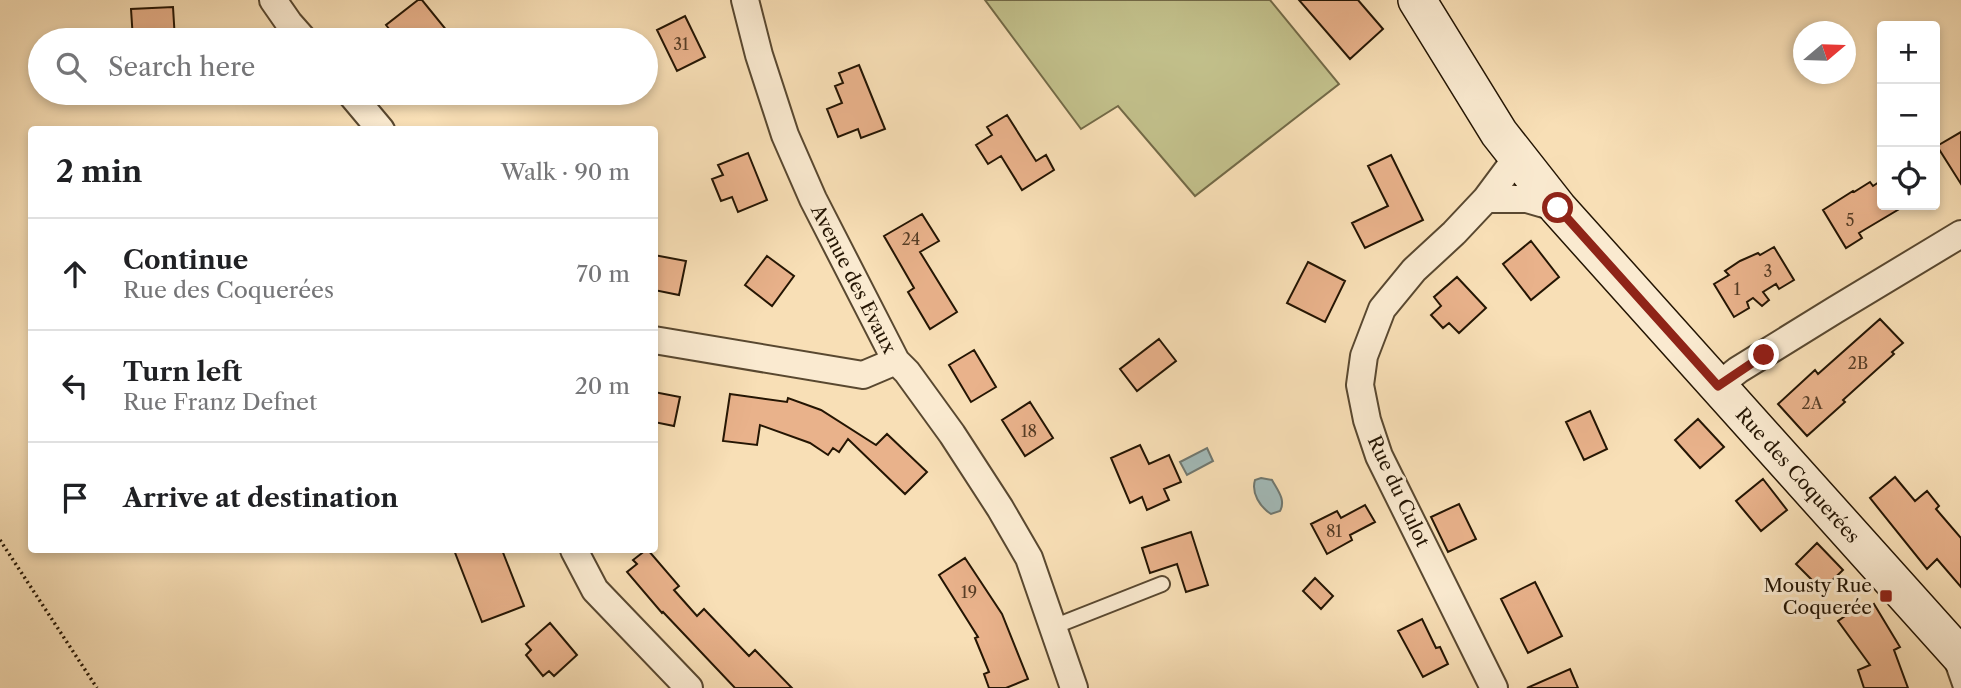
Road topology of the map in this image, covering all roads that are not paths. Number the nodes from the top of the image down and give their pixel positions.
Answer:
1 (273, 0) edge
2 (745, 0) edge
3 (1417, 0) edge
4 (293, 28) edge
5 (360, 105) edge
6 (378, 126) edge
7 (1516, 155) junction
8 (1486, 199) junction
9 (1558, 208) junction
10 (1961, 234) edge
11 (658, 341) edge
12 (896, 361) junction
13 (1718, 386) junction
14 (576, 553) edge
15 (1162, 584) dead end
16 (1053, 627) junction
17 (1954, 649) edge
18 (1961, 687) edge
19 (689, 688) edge
20 (1074, 688) edge
21 (1494, 688) edge

1 - 4 street
2 - 12 street, Avenue des Evaux
3 - 7 street, Rue des Coquerées
5 - 6 street
7 - 8 street
7 - 8 street
7 - 9 street, Rue des Coquerées
8 - 9 street
8 - 21 street, Rue du Culot
9 - 13 street, Rue des Coquerées
10 - 13 street
11 - 12 street
12 - 16 street, Avenue des Evaux
13 - 17 street, Rue des Coquerées
14 - 19 street
15 - 16 lane
16 - 20 street, Avenue des Evaux
17 - 18 lane

